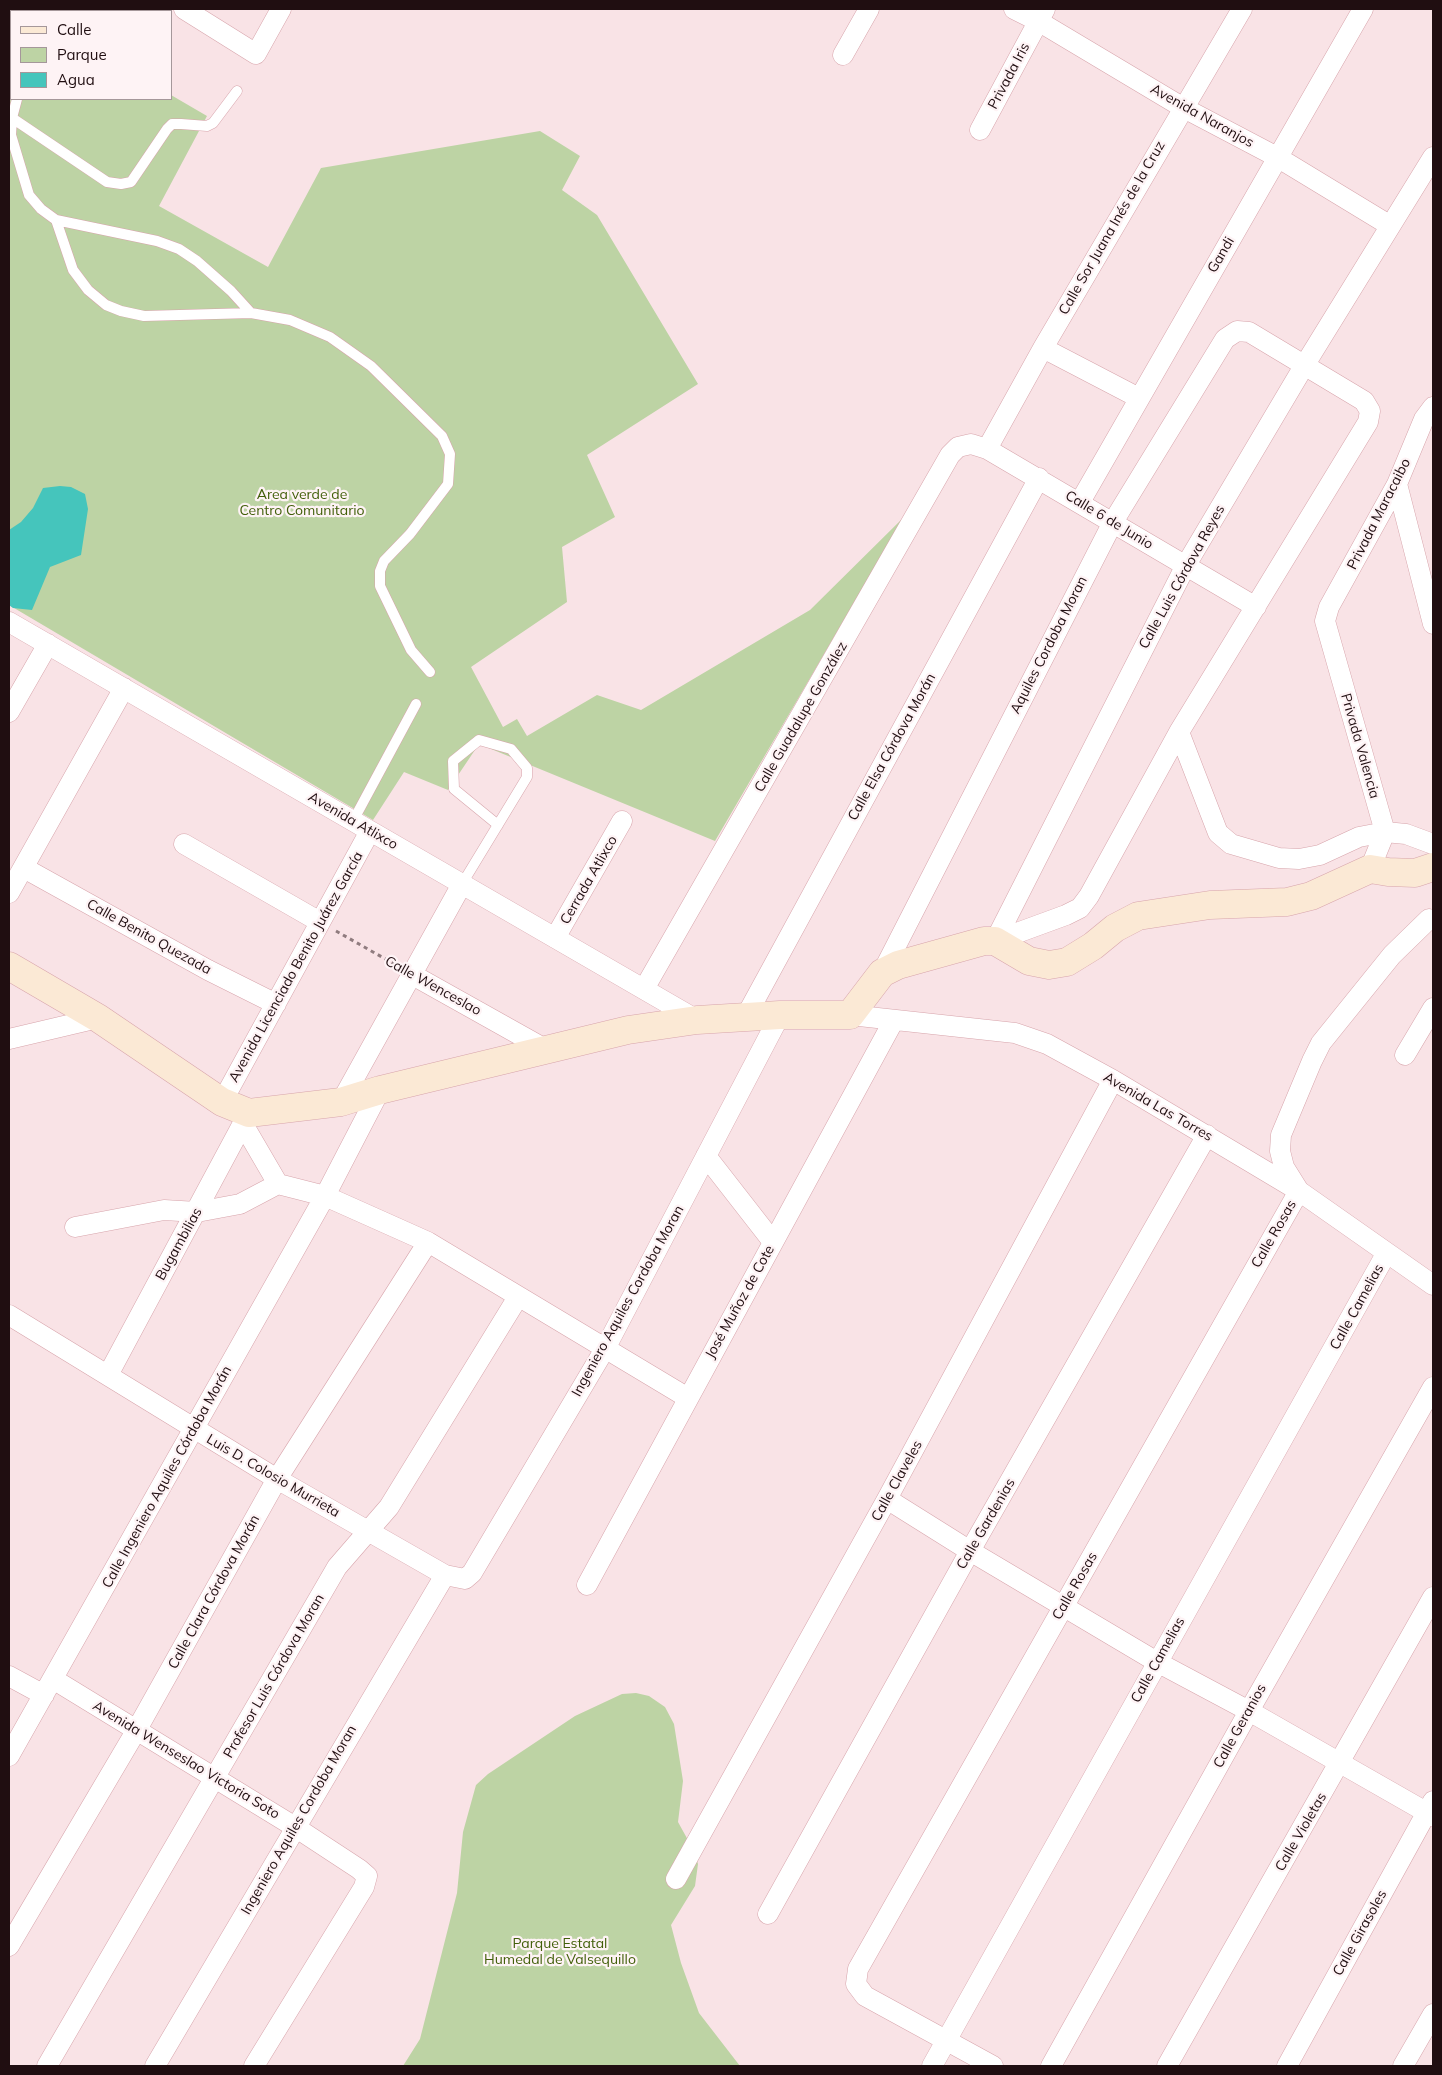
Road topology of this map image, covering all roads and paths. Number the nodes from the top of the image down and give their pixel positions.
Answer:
1 (184, 9) edge
2 (281, 9) edge
3 (869, 9) edge
4 (1014, 9) edge
5 (1242, 9) edge
6 (1363, 9) edge
7 (1042, 15) edge
8 (843, 55) dead end
9 (237, 91) dead end
10 (17, 100) edge
11 (1182, 107) junction
12 (12, 118) junction
13 (980, 130) dead end
14 (1433, 156) edge
15 (1277, 157) junction
16 (56, 220) junction
17 (1389, 225) junction
18 (251, 313) junction
19 (1042, 348) junction
20 (1304, 366) junction
21 (1139, 398) junction
22 (1433, 407) edge
23 (958, 446) joint
24 (987, 449) junction
25 (1039, 478) junction
26 (1397, 484) junction
27 (1080, 502) junction
28 (1112, 522) junction
29 (1186, 564) junction
30 (1256, 607) junction
31 (1325, 620) joint
32 (9, 622) edge
33 (1433, 624) edge
34 (48, 644) junction
35 (430, 672) dead end
36 (124, 688) junction
37 (416, 704) dead end
38 (9, 712) edge
39 (1179, 732) junction
40 (622, 821) dead end
41 (498, 824) junction
42 (362, 826) junction
43 (1385, 832) junction
44 (184, 844) dead end
45 (1433, 844) edge
46 (1433, 867) edge
47 (24, 868) junction
48 (1370, 869) junction
49 (462, 884) junction
50 (9, 894) edge
51 (1429, 919) dead end
52 (320, 922) junction
53 (555, 938) junction
54 (995, 940) junction
55 (9, 966) edge
56 (882, 973) junction
57 (411, 974) junction
58 (644, 989) junction
59 (276, 1004) junction
60 (1433, 1008) edge
61 (780, 1015) junction
62 (850, 1015) junction
63 (746, 1016) junction
64 (98, 1018) junction
65 (697, 1020) junction
66 (894, 1020) junction
67 (9, 1038) edge
68 (545, 1049) junction
69 (1405, 1055) dead end
70 (1113, 1080) junction
71 (380, 1090) junction
72 (222, 1102) junction
73 (341, 1102) junction
74 (246, 1118) junction
75 (1207, 1135) junction
76 (706, 1156) junction
77 (278, 1184) junction
78 (1299, 1191) junction
79 (325, 1196) junction
80 (198, 1212) junction
81 (75, 1227) dead end
82 (428, 1242) junction
83 (773, 1242) junction
84 (1386, 1254) junction
85 (1433, 1285) edge
86 (518, 1297) junction
87 (9, 1315) edge
88 (606, 1347) junction
89 (108, 1374) junction
90 (1433, 1387) edge
91 (688, 1398) junction
92 (194, 1429) junction
93 (276, 1479) junction
94 (887, 1499) junction
95 (367, 1530) junction
96 (970, 1551) junction
97 (444, 1575) junction
98 (465, 1579) joint
99 (587, 1585) dead end
100 (1433, 1597) edge
101 (1064, 1606) junction
102 (1157, 1662) junction
103 (9, 1676) edge
104 (48, 1687) junction
105 (1249, 1711) junction
106 (136, 1731) junction
107 (9, 1756) edge
108 (1340, 1763) junction
109 (214, 1778) junction
110 (1431, 1809) edge
111 (295, 1827) junction
112 (676, 1879) dead end
113 (768, 1914) dead end
114 (9, 1946) edge
115 (1433, 2014) edge
116 (946, 2040) junction
117 (47, 2066) edge
118 (155, 2066) edge
119 (254, 2066) edge
120 (932, 2066) edge
121 (993, 2066) edge
122 (1051, 2066) edge
123 (1167, 2066) edge
124 (1287, 2066) edge
125 (1403, 2066) edge

1 - 2 street
3 - 8 street
4 - 7 street, Avenida Naranjos
5 - 11 street, Calle Sor Juana Inés de la Cruz
6 - 15 street, Gandi
7 - 11 street, Avenida Naranjos
7 - 13 street, Privada Iris
9 - 12 lane
10 - 12 lane
11 - 15 street, Avenida Naranjos
11 - 19 street, Calle Sor Juana Inés de la Cruz
12 - 16 lane
14 - 17 street, Calle Luis Córdova Reyes
15 - 17 street, Avenida Naranjos
15 - 21 street, Gandi
16 - 18 lane
16 - 18 lane
17 - 20 street, Calle Luis Córdova Reyes
18 - 35 lane
19 - 21 street
19 - 24 street, Calle Sor Juana Inés de la Cruz
20 - 28 street, Aquiles Cordoba Moran
20 - 29 street, Calle Luis Córdova Reyes
20 - 30 street
21 - 27 street, Gandi
22 - 26 street, Privada Maracaibo
23 - 24 street, Calle 6 de Junio
23 - 58 street, Calle Guadalupe González
24 - 25 street, Calle 6 de Junio
25 - 27 street, Calle 6 de Junio
25 - 63 street, Calle Elsa Córdova Morán
26 - 31 street, Privada Maracaibo
26 - 33 street
27 - 28 street, Calle 6 de Junio
28 - 29 street, Calle 6 de Junio
28 - 56 street, Aquiles Cordoba Moran
29 - 30 street, Calle 6 de Junio
29 - 54 street, Calle Luis Córdova Reyes
30 - 39 street
31 - 43 street, Privada Valencia
32 - 34 street, Avenida Atlixco
34 - 36 street, Avenida Atlixco
34 - 38 street
36 - 42 street, Avenida Atlixco
36 - 47 street
37 - 42 lane
39 - 43 street
39 - 54 street
40 - 53 street, Cerrada Atlixco
41 - 41 lane
41 - 49 lane
42 - 49 street, Avenida Atlixco
42 - 52 street, Avenida Licenciado Benito Juárez García
43 - 45 street
43 - 48 street
44 - 52 street
46 - 48 street
47 - 50 street
47 - 59 street, Calle Benito Quezada
48 - 54 street
49 - 53 street, Avenida Atlixco
49 - 57 street
51 - 78 street
52 - 57 path, Calle Wenceslao
52 - 59 street, Avenida Licenciado Benito Juárez García
53 - 58 street, Avenida Atlixco
54 - 56 street
55 - 64 street
56 - 62 street, Aquiles Cordoba Moran
57 - 68 street, Calle Wenceslao
57 - 73 street
58 - 65 street, Avenida Atlixco
59 - 72 street, Avenida Licenciado Benito Juárez García
60 - 69 street
61 - 62 street
61 - 63 street
61 - 76 street, Ingeniero Aquiles Cordoba Moran
62 - 66 street, Avenida Las Torres
63 - 65 street
64 - 67 street
64 - 72 street
65 - 68 street
66 - 70 street, Avenida Las Torres
66 - 83 street, José Muñoz de Cote
68 - 71 street
70 - 75 street, Avenida Las Torres
70 - 94 street, Calle Claveles
71 - 73 street
71 - 79 street, Calle Ingeniero Aquiles Córdoba Morán
72 - 74 street
73 - 74 street
74 - 77 street
74 - 80 street, Bugambilias
75 - 78 street, Avenida Las Torres
75 - 96 street, Calle Gardenias
76 - 83 street
76 - 88 street, Ingeniero Aquiles Cordoba Moran
77 - 79 street
77 - 80 street
78 - 84 street, Avenida Las Torres
78 - 101 street, Calle Rosas
79 - 82 street
79 - 92 street, Calle Ingeniero Aquiles Córdoba Morán
80 - 81 street
80 - 89 street, Bugambilias
82 - 86 street
82 - 93 street, Calle Clara Córdova Morán
83 - 91 street, José Muñoz de Cote
84 - 85 street, Avenida Las Torres
84 - 102 street, Calle Camelias
86 - 88 street
86 - 95 street, Profesor Luis Córdova Moran
87 - 89 street, Luis D. Colosio Murrieta
88 - 91 street
88 - 98 street, Ingeniero Aquiles Cordoba Moran
89 - 92 street, Luis D. Colosio Murrieta
90 - 105 street, Calle Geranios
91 - 99 street, José Muñoz de Cote
92 - 93 street, Luis D. Colosio Murrieta
92 - 104 street, Calle Ingeniero Aquiles Córdoba Morán
93 - 95 street, Luis D. Colosio Murrieta
93 - 106 street, Calle Clara Córdova Morán
94 - 96 street
94 - 112 street, Calle Claveles
95 - 97 street, Luis D. Colosio Murrieta
95 - 109 street, Profesor Luis Córdova Moran
96 - 101 street
96 - 113 street, Calle Gardenias
97 - 98 street, Luis D. Colosio Murrieta
97 - 111 street, Ingeniero Aquiles Cordoba Moran
100 - 108 street, Calle Violetas
101 - 102 street
101 - 116 street, Calle Rosas
102 - 105 street
102 - 116 street, Calle Camelias
103 - 104 street, Avenida Wenseslao Victoria Soto
104 - 106 street, Avenida Wenseslao Victoria Soto
104 - 107 street, Calle Ingeniero Aquiles Córdoba Morán
105 - 108 street
105 - 122 street, Calle Geranios
106 - 109 street, Avenida Wenseslao Victoria Soto
106 - 114 street, Calle Clara Córdova Morán
108 - 110 street
108 - 123 street, Calle Violetas
109 - 111 street, Avenida Wenseslao Victoria Soto
109 - 117 street, Profesor Luis Córdova Moran
110 - 124 street, Calle Girasoles
111 - 118 street, Ingeniero Aquiles Cordoba Moran
111 - 119 street, Avenida Wenseslao Victoria Soto
115 - 125 street
116 - 120 street, Calle Camelias
116 - 121 street

